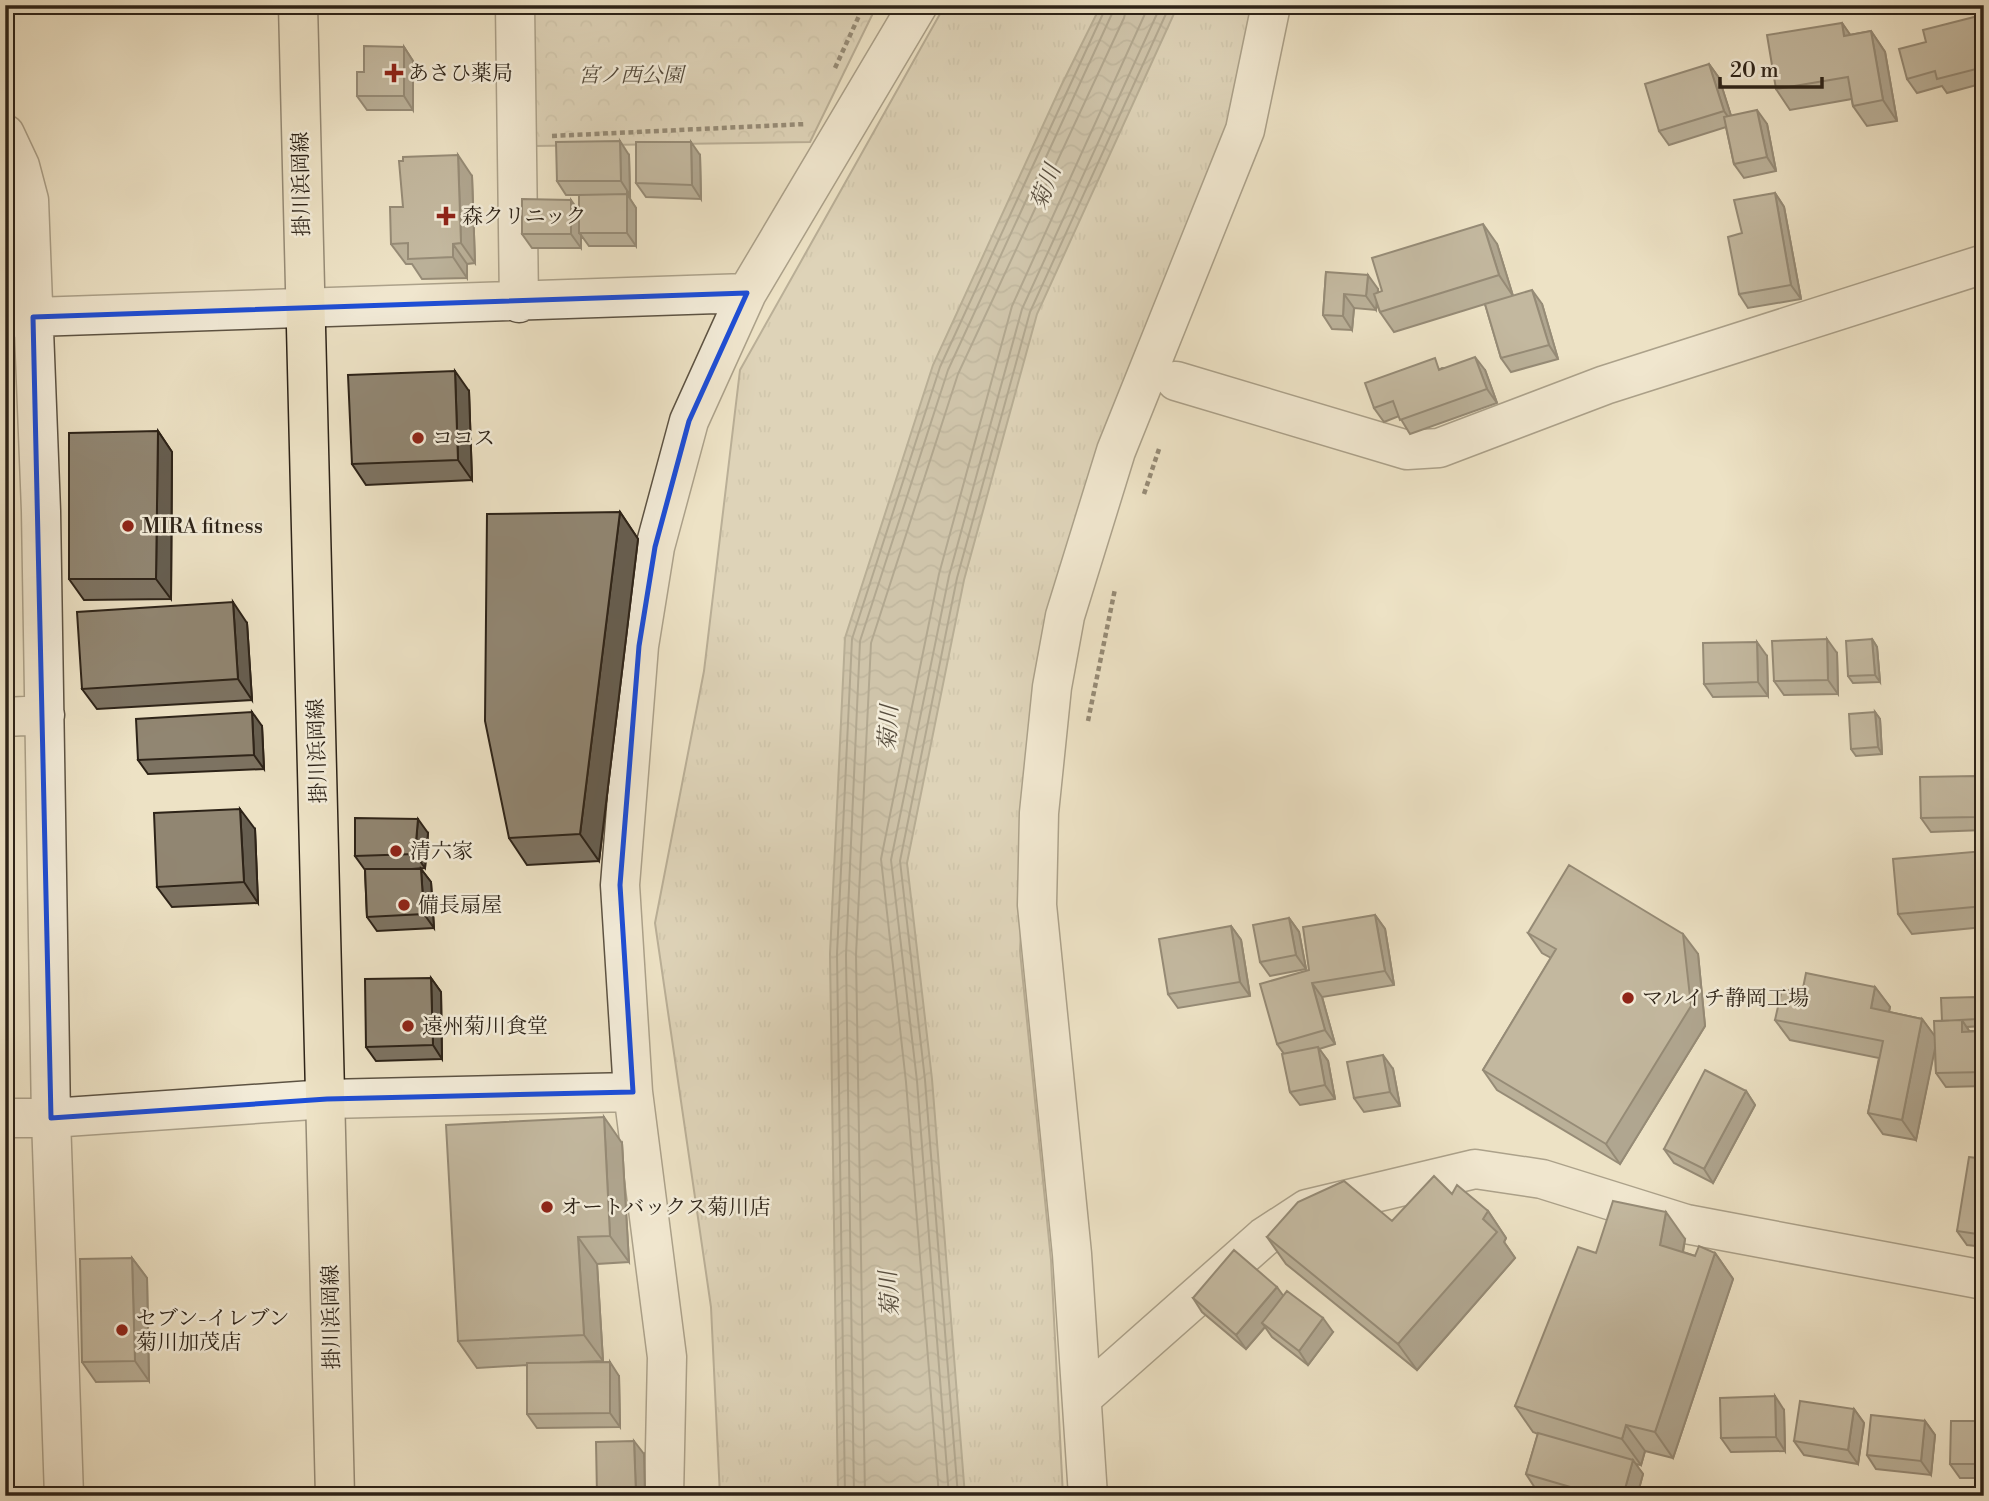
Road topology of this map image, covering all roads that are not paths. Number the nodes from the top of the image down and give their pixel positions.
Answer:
1 (298, 5) edge
2 (515, 5) edge
3 (918, 5) edge
4 (1271, 5) edge
5 (5, 134) edge
6 (1984, 264) edge
7 (747, 293) junction
8 (519, 303) junction
9 (304, 309) junction
10 (19, 317) edge
11 (1176, 381) dead end
12 (46, 715) junction
13 (5, 717) edge
14 (634, 1092) junction
15 (327, 1099) junction
16 (5, 1118) edge
17 (51, 1118) junction
18 (1984, 1280) edge
19 (1082, 1398) junction
20 (64, 1496) edge
21 (335, 1496) edge
22 (664, 1496) edge
23 (1088, 1496) edge

1 - 9 main road, 掛川浜岡線
2 - 8 street
3 - 7 street
4 - 19 street
5 - 10 street
6 - 11 street
7 - 8 street
7 - 14 street
8 - 9 street
9 - 10 street
9 - 15 main road, 掛川浜岡線
10 - 12 street
12 - 13 street
12 - 17 street
14 - 15 street
14 - 22 street
15 - 17 street
15 - 21 main road, 掛川浜岡線
16 - 17 street
17 - 20 street
18 - 19 street
19 - 23 street

